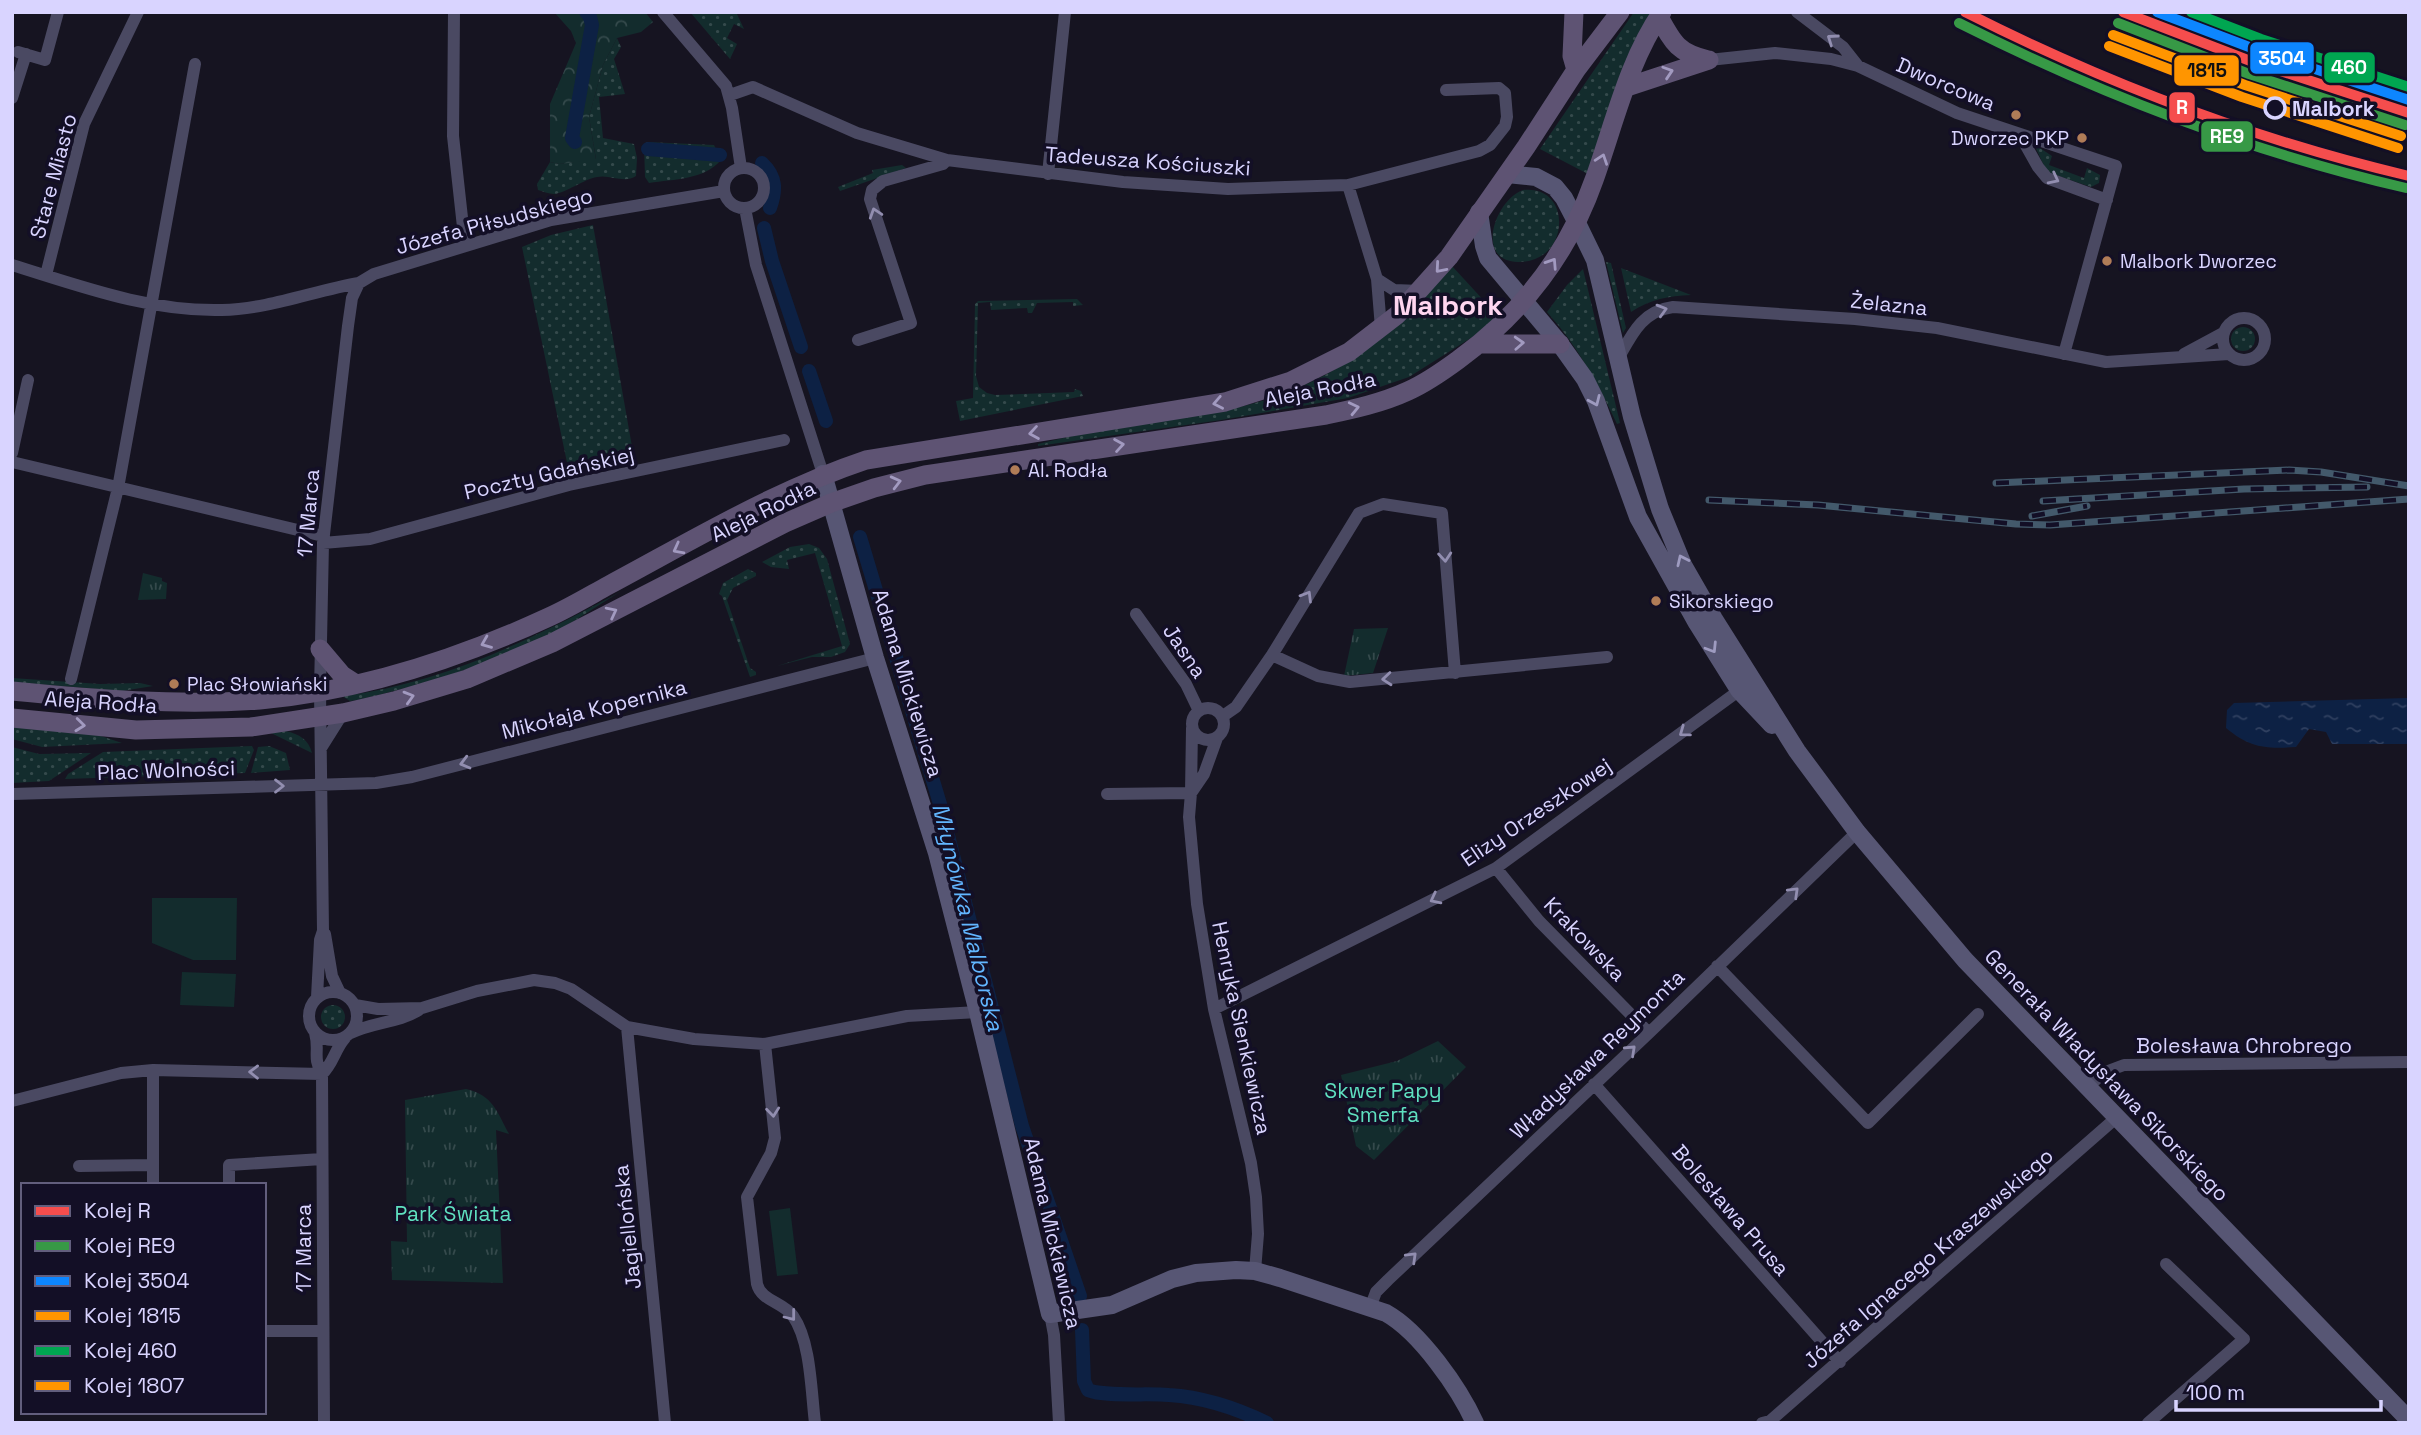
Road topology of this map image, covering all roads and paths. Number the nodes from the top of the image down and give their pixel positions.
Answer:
1 (58, 12) edge
2 (138, 12) edge
3 (454, 12) edge
4 (663, 12) edge
5 (1065, 12) edge
6 (1574, 12) edge
7 (1620, 12) edge
8 (1797, 12) edge
9 (1661, 15) edge
10 (1709, 60) junction
11 (195, 64) dead end
12 (1858, 66) junction
13 (1576, 70) junction
14 (1626, 87) junction
15 (1447, 90) dead end
16 (730, 94) junction
17 (12, 98) edge
18 (2021, 135) junction
19 (947, 160) junction
20 (741, 168) junction
21 (1048, 174) junction
22 (1507, 174) junction
23 (1348, 185) junction
24 (724, 191) junction
25 (2107, 200) junction
26 (745, 208) junction
27 (1479, 212) junction
28 (1577, 223) junction
29 (465, 245) junction
30 (12, 265) edge
31 (46, 275) junction
32 (1377, 279) junction
33 (359, 283) junction
34 (1420, 291) junction
35 (1524, 301) junction
36 (151, 304) junction
37 (1381, 328) junction
38 (2223, 333) junction
39 (858, 340) dead end
40 (1479, 344) junction
41 (1560, 344) junction
42 (2064, 354) junction
43 (2229, 354) junction
44 (2177, 356) junction
45 (1618, 359) junction
46 (28, 380) dead end
47 (784, 440) dead end
48 (12, 453) edge
49 (12, 462) edge
50 (823, 474) junction
51 (118, 488) junction
52 (831, 503) junction
53 (323, 539) junction
54 (1136, 614) dead end
55 (320, 649) junction
56 (1272, 654) junction
57 (1607, 657) dead end
58 (875, 658) junction
59 (1455, 673) junction
60 (71, 679) dead end
61 (356, 684) junction
62 (1746, 685) junction
63 (12, 691) edge
64 (320, 691) junction
65 (1199, 710) junction
66 (343, 713) junction
67 (1223, 716) junction
68 (320, 717) junction
69 (12, 718) edge
70 (1192, 728) junction
71 (1217, 738) junction
72 (321, 748) junction
73 (322, 786) junction
74 (1191, 793) junction
75 (12, 794) edge
76 (1107, 794) dead end
77 (1857, 832) junction
78 (1496, 868) junction
79 (323, 931) junction
80 (1717, 966) junction
81 (340, 993) junction
82 (317, 997) junction
83 (355, 1005) junction
84 (422, 1008) junction
85 (1214, 1009) junction
86 (978, 1012) junction
87 (1978, 1014) dead end
88 (627, 1027) junction
89 (315, 1033) junction
90 (1649, 1033) junction
91 (348, 1035) junction
92 (765, 1044) junction
93 (2409, 1062) edge
94 (153, 1070) junction
95 (322, 1074) junction
96 (1594, 1084) junction
97 (2086, 1087) junction
98 (12, 1101) edge
99 (2116, 1118) junction
100 (322, 1159) junction
101 (153, 1165) junction
102 (79, 1166) dead end
103 (153, 1183) edge
104 (229, 1183) edge
105 (2166, 1264) dead end
106 (1255, 1271) junction
107 (1370, 1308) junction
108 (1050, 1314) junction
109 (266, 1331) edge
110 (322, 1331) junction
111 (1840, 1362) junction
112 (2402, 1419) edge
113 (1768, 1422) edge
114 (324, 1423) edge
115 (665, 1423) edge
116 (815, 1423) edge
117 (1059, 1423) edge
118 (1475, 1423) edge
119 (2148, 1423) edge

1 - 17 street
2 - 31 street, Stare Miasto
3 - 29 street
4 - 16 street
5 - 21 street
6 - 13 main road
7 - 13 main road
12 -> 8 street, Dworcowa
9 - 10 main road
9 - 14 main road
10 - 12 street, Dworcowa
14 -> 10 main road
11 - 36 street
12 - 18 street, Dworcowa
13 - 22 main road
28 -> 14 main road
15 - 23 street, Tadeusza Kościuszki
16 - 19 street, Tadeusza Kościuszki
16 - 20 street
18 -> 25 street
18 - 25 street, Dworcowa
19 - 21 street, Tadeusza Kościuszki
39 -> 19 street, Tadeusza Kościuszki
20 - 24 street
20 - 26 street
21 - 23 street, Tadeusza Kościuszki
22 - 27 main road
22 - 28 main road
23 - 32 street
24 - 26 street
24 - 29 street, Józefa Piłsudskiego
25 - 42 street, Dworcowa
26 - 50 street, Adama Mickiewicza
27 -> 34 main road, Aleja Rodła
27 - 35 main road, Generała Władysława Sikorskiego
35 -> 28 main road
28 - 45 main road, Generała Władysława Sikorskiego
29 - 33 street, Józefa Piłsudskiego
30 - 31 street
31 - 36 street
32 - 34 street
32 - 37 street
33 - 36 street
33 - 53 street, 17 Marca
34 - 37 main road, Aleja Rodła
35 - 40 main road, Aleja Rodła
35 - 41 main road, Generała Władysława Sikorskiego
36 - 51 street
37 -> 50 main road, Aleja Rodła
38 - 43 street
38 - 43 street, Żelazna
38 - 44 street, Żelazna
40 -> 41 main road
52 -> 40 main road, Aleja Rodła
41 -> 62 main road, Generała Władysława Sikorskiego
42 - 44 street, Żelazna
45 -> 42 street, Żelazna
43 - 44 street, Żelazna
62 -> 45 main road, Generała Władysława Sikorskiego
46 - 48 street
47 - 53 street, Poczty Gdańskiej
49 - 51 street
50 - 52 main road, Adama Mickiewicza
50 -> 61 main road, Aleja Rodła
51 - 53 street, Poczty Gdańskiej
51 - 60 street
52 - 58 main road, Adama Mickiewicza
66 -> 52 main road, Aleja Rodła
53 - 55 street, 17 Marca
54 - 65 street, Jasna
55 - 61 main road
55 - 64 street, 17 Marca
59 -> 56 street
56 -> 59 street
56 - 67 street
57 - 59 street
58 -> 73 street, Mikołaja Kopernika
58 - 86 main road, Adama Mickiewicza
61 - 64 main road, Aleja Rodła
62 - 77 main road, Generała Władysława Sikorskiego
62 -> 78 street, Elizy Orzeszkowej
63 - 64 main road, Aleja Rodła
64 - 68 street, 17 Marca
65 - 67 street
65 - 70 street
66 - 68 main road, Aleja Rodła
66 - 72 street
67 - 71 street
69 -> 68 main road, Aleja Rodła
68 - 72 street, 17 Marca
70 - 71 street
70 - 74 street, Henryka Sienkiewicza
71 - 74 street, Henryka Sienkiewicza
72 - 73 street, 17 Marca
75 -> 73 street, Plac Wolności
73 - 79 street, 17 Marca
74 - 76 street
74 - 85 street, Henryka Sienkiewicza
80 -> 77 street, Władysława Reymonta
77 - 97 main road, Generała Władysława Sikorskiego
78 -> 85 street, Elizy Orzeszkowej
78 - 90 street, Krakowska
79 - 81 street, 17 Marca
79 - 82 street, 17 Marca
80 - 87 street
80 - 90 street, Władysława Reymonta
81 - 82 street
81 - 83 street
82 - 89 street
83 - 84 street
83 - 91 street
84 - 88 street
84 - 91 street
85 - 106 street, Henryka Sienkiewicza
86 - 92 street
86 - 108 main road, Adama Mickiewicza
88 - 92 street
88 - 115 street, Jagiellońska
89 - 91 street
89 - 95 street, 17 Marca
96 -> 90 street, Władysława Reymonta
91 - 95 street, 17 Marca
92 -> 116 street
93 - 97 street, Bolesława Chrobrego
95 -> 94 street
94 - 98 street
94 - 101 street
95 - 100 street, 17 Marca
107 -> 96 street, Władysława Reymonta
96 - 111 street, Bolesława Prusa
97 - 99 main road, Generała Władysława Sikorskiego
99 - 111 street, Józefa Ignacego Kraszewskiego
99 - 112 main road, Generała Władysława Sikorskiego
100 - 104 street
100 - 110 street, 17 Marca
101 - 102 street
101 - 103 street
105 - 119 street
106 - 107 main road
106 - 108 main road
107 - 118 main road
108 - 117 street, Adama Mickiewicza
109 - 110 street
110 - 114 street, 17 Marca
111 - 113 street, Józefa Ignacego Kraszewskiego

